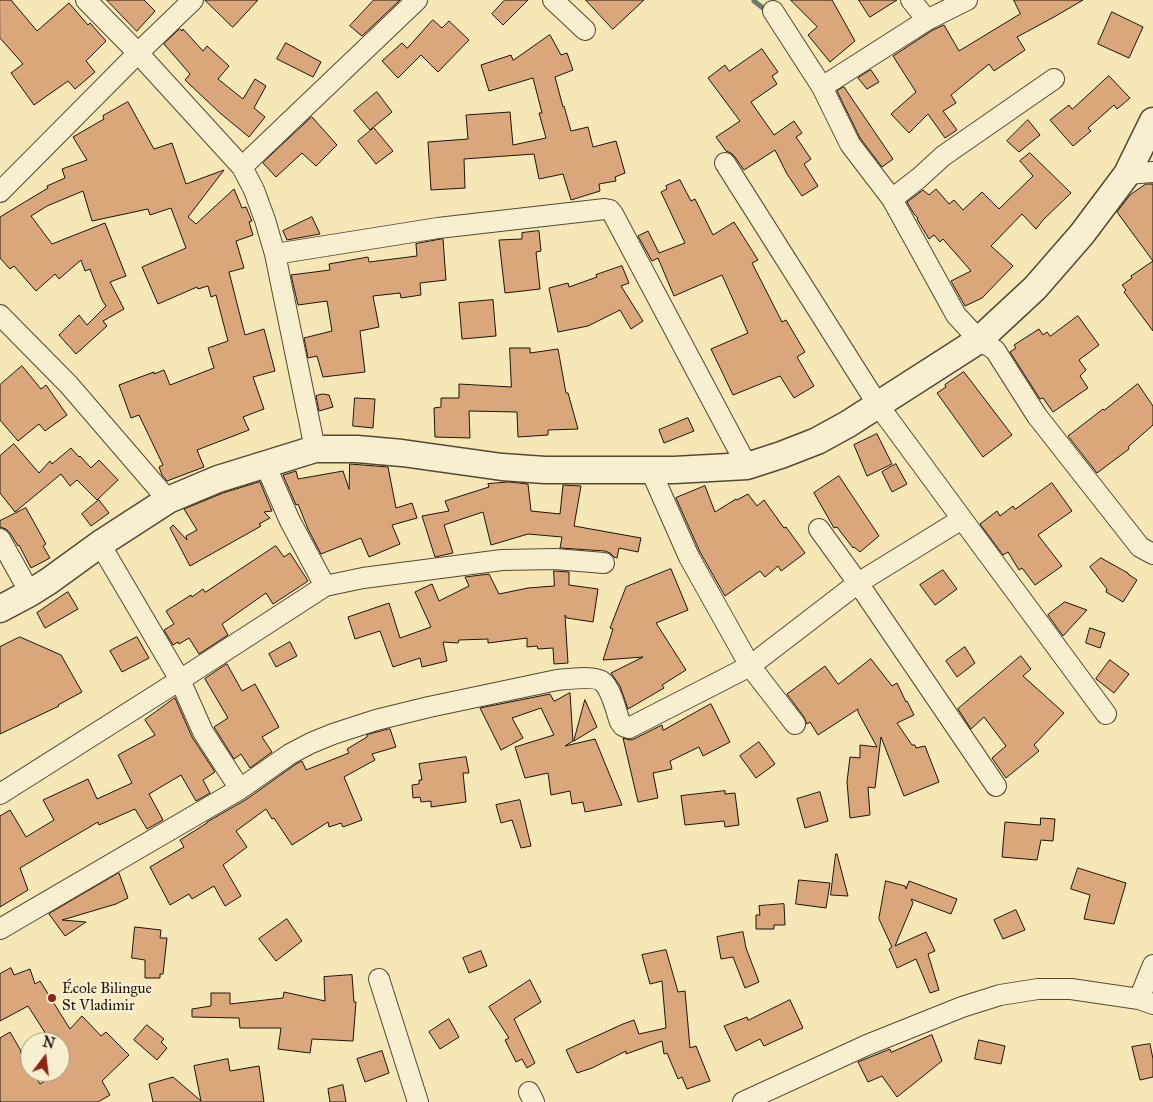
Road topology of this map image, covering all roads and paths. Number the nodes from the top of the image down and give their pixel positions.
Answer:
1 (86, 0) edge
2 (193, 0) edge
3 (417, 0) edge
4 (553, 0) edge
5 (911, 0) edge
6 (967, 0) edge
7 (773, 12) dead end
8 (927, 20) junction
9 (585, 30) dead end
10 (138, 53) junction
11 (1054, 79) dead end
12 (822, 87) junction
13 (1153, 121) edge
14 (725, 163) dead end
15 (242, 167) junction
16 (1153, 172) edge
17 (1127, 174) junction
18 (0, 192) edge
19 (892, 199) junction
20 (275, 254) junction
21 (0, 315) edge
22 (979, 340) junction
23 (878, 405) junction
24 (315, 450) junction
25 (265, 464) junction
26 (747, 466) junction
27 (651, 471) junction
28 (168, 500) junction
29 (962, 519) junction
30 (819, 529) dead end
31 (0, 539) edge
32 (100, 544) junction
33 (1153, 554) edge
34 (604, 563) dead end
35 (858, 583) junction
36 (325, 586) junction
37 (30, 593) junction
38 (0, 609) edge
39 (750, 666) junction
40 (180, 680) junction
41 (1106, 714) dead end
42 (795, 724) dead end
43 (996, 786) dead end
44 (240, 789) junction
45 (0, 794) edge
46 (0, 929) edge
47 (1153, 965) edge
48 (379, 979) dead end
49 (1146, 1002) edge
50 (418, 1102) edge
51 (742, 1102) edge

1 - 10 street
2 - 10 street
3 - 15 street
4 - 9 street
5 - 8 street
6 - 8 street
7 - 12 street
8 - 12 street
10 - 15 street
10 - 18 street
11 - 19 street
12 - 19 street
13 - 17 street
14 - 23 street
15 - 20 street
16 - 17 street
17 - 22 street
19 - 22 street
20 - 24 street
20 - 26 street
21 - 28 street
22 - 23 street
22 - 33 street
23 - 26 street
23 - 29 street
24 - 25 street
24 - 27 street
25 - 28 street
25 - 36 street
26 - 27 street
27 - 39 street
28 - 32 street
29 - 35 street
29 - 41 street
30 - 35 street
31 - 37 street
32 - 37 street
32 - 40 street
34 - 36 street
35 - 39 street
35 - 43 street
36 - 40 street
37 - 38 street
39 - 42 street
39 - 44 street
40 - 44 street
40 - 45 street
44 - 46 street
47 - 49 street
48 - 50 street
49 - 51 street

